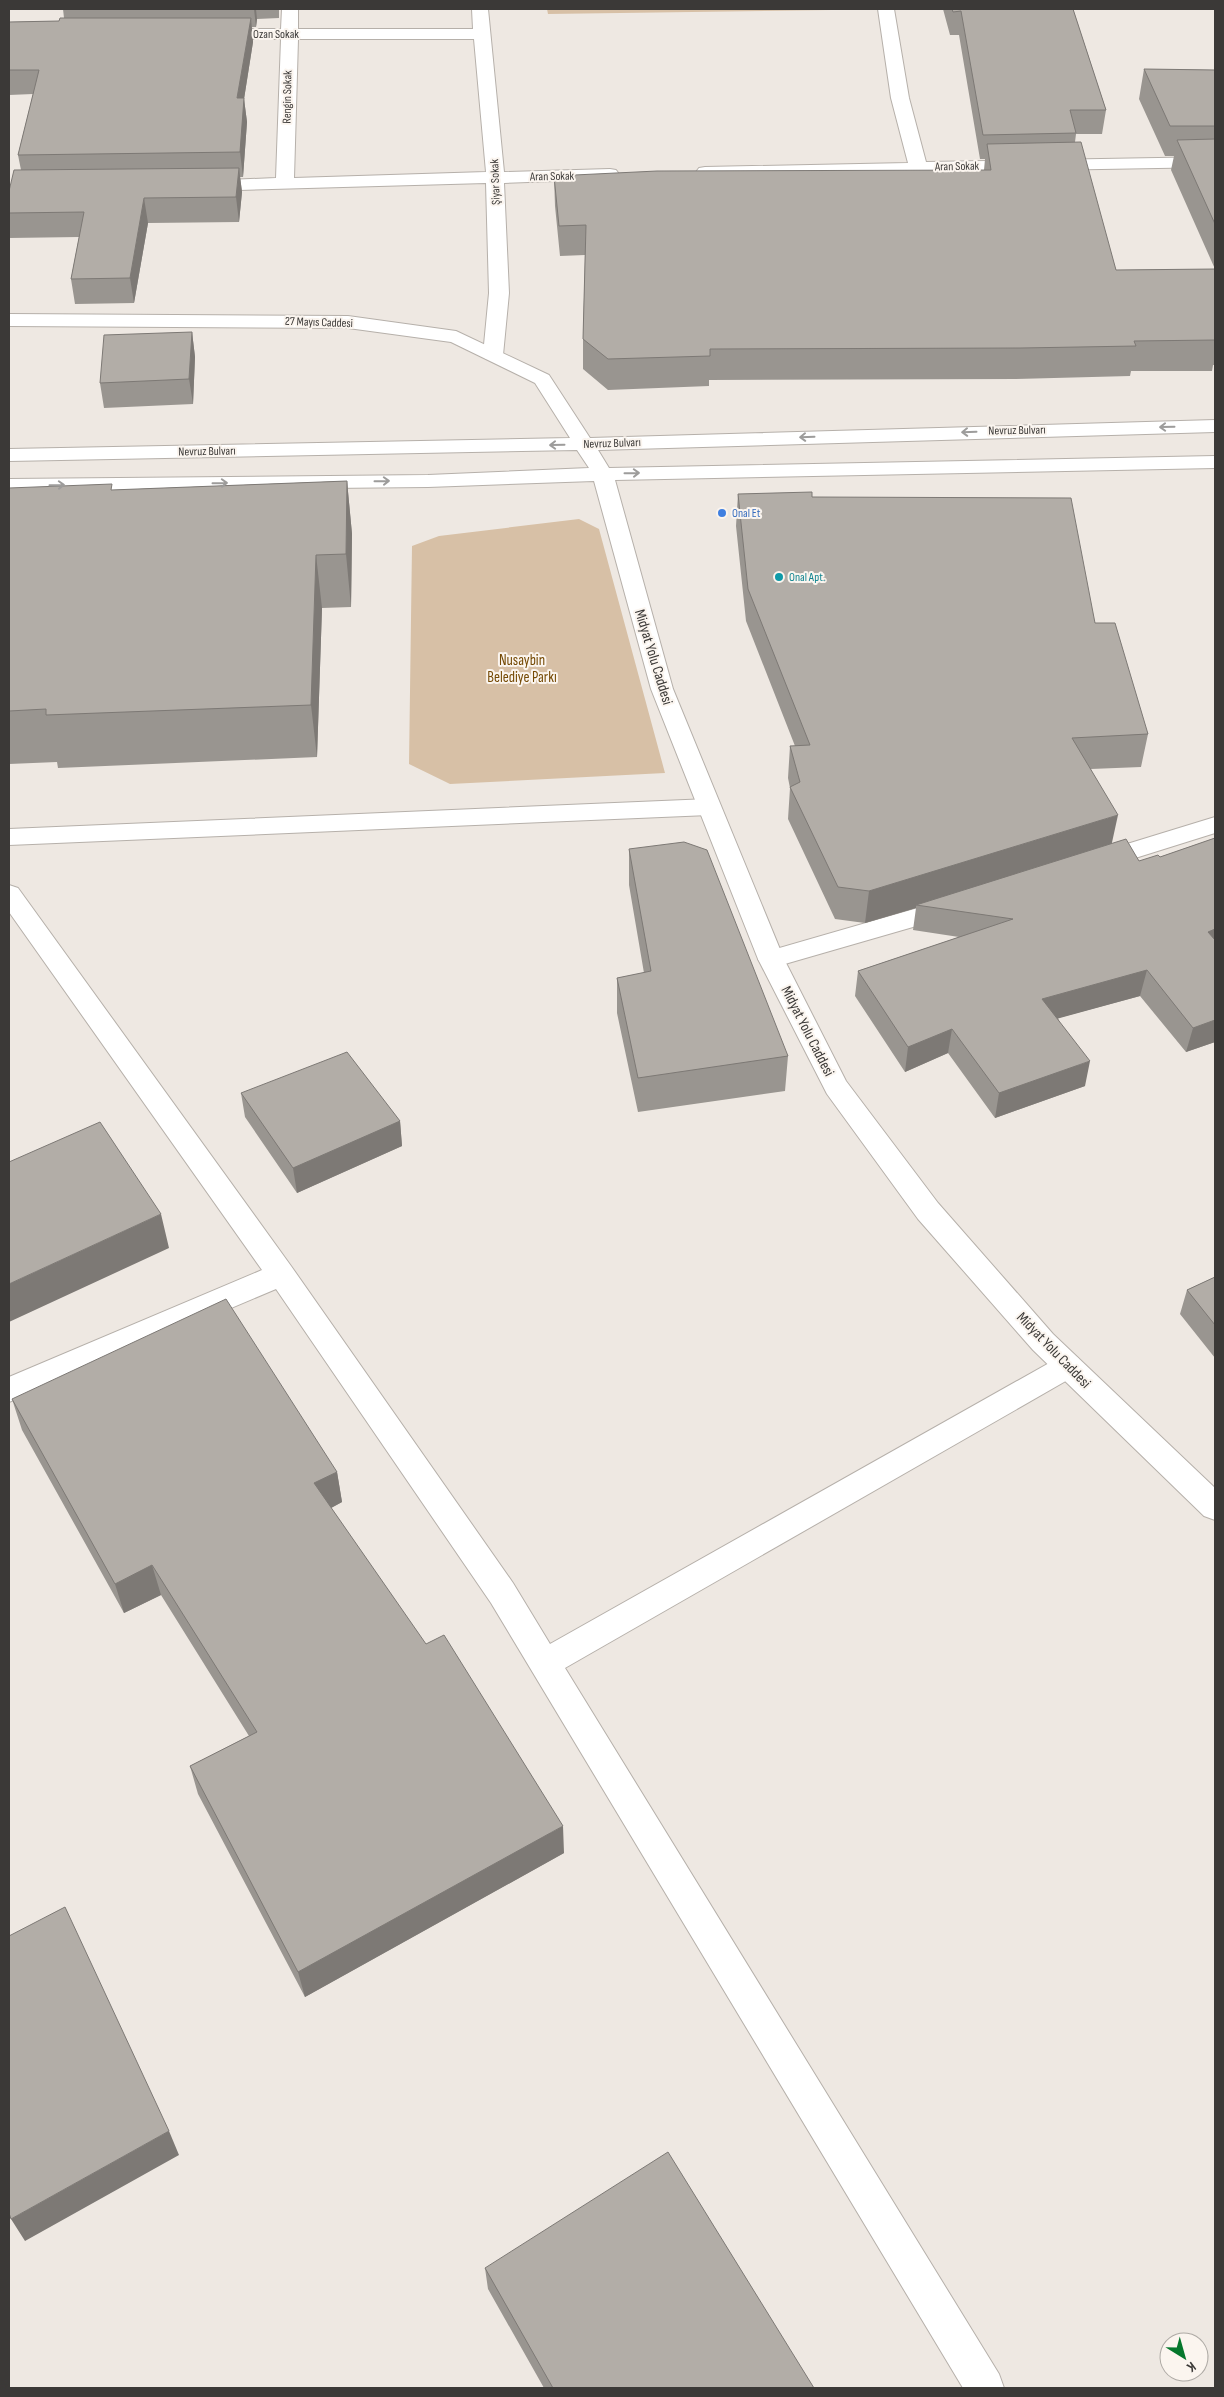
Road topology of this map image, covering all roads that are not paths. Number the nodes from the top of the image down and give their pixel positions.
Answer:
1 (290, 9) edge
2 (480, 9) edge
3 (886, 9) edge
4 (198, 34) edge
5 (288, 34) junction
6 (483, 34) junction
7 (1215, 162) edge
8 (918, 166) junction
9 (691, 172) edge
10 (632, 174) edge
11 (494, 177) junction
12 (285, 185) junction
13 (186, 186) edge
14 (9, 320) edge
15 (493, 355) junction
16 (1215, 426) edge
17 (584, 444) junction
18 (9, 455) edge
19 (1215, 462) edge
20 (603, 474) junction
21 (9, 485) edge
22 (709, 807) junction
23 (1215, 825) edge
24 (9, 837) edge
25 (1076, 868) edge
26 (9, 894) edge
27 (972, 901) edge
28 (771, 959) junction
29 (281, 1274) junction
30 (1068, 1366) junction
31 (9, 1390) edge
32 (1215, 1507) edge
33 (544, 1664) junction
34 (985, 2388) edge

1 - 5 street, Rengin Sokak
2 - 6 street, Şiyar Sokak
3 - 8 street
4 - 5 street, Ozan Sokak
5 - 6 street, Ozan Sokak
5 - 12 street, Rengin Sokak
6 - 11 street, Şiyar Sokak
7 - 8 street, Aran Sokak
8 - 9 street, Aran Sokak
10 - 11 street, Aran Sokak
11 - 12 street, Aran Sokak
11 - 15 street, Şiyar Sokak
12 - 13 street, Aran Sokak
14 - 15 street, 27 Mayıs Caddesi
15 - 17 street, 27 Mayıs Caddesi
16 -> 17 street, Nevruz Bulvarı
17 -> 18 street, Nevruz Bulvarı
17 - 20 street, Midyat Yolu Caddesi
20 -> 19 street
21 -> 20 street
20 - 22 street, Midyat Yolu Caddesi
22 - 24 street
22 - 28 street, Midyat Yolu Caddesi
23 - 25 street
26 - 29 street
27 - 28 street
28 - 30 street, Midyat Yolu Caddesi
29 - 31 street
29 - 33 street
30 - 32 street, Midyat Yolu Caddesi
30 - 33 street
33 - 34 street

